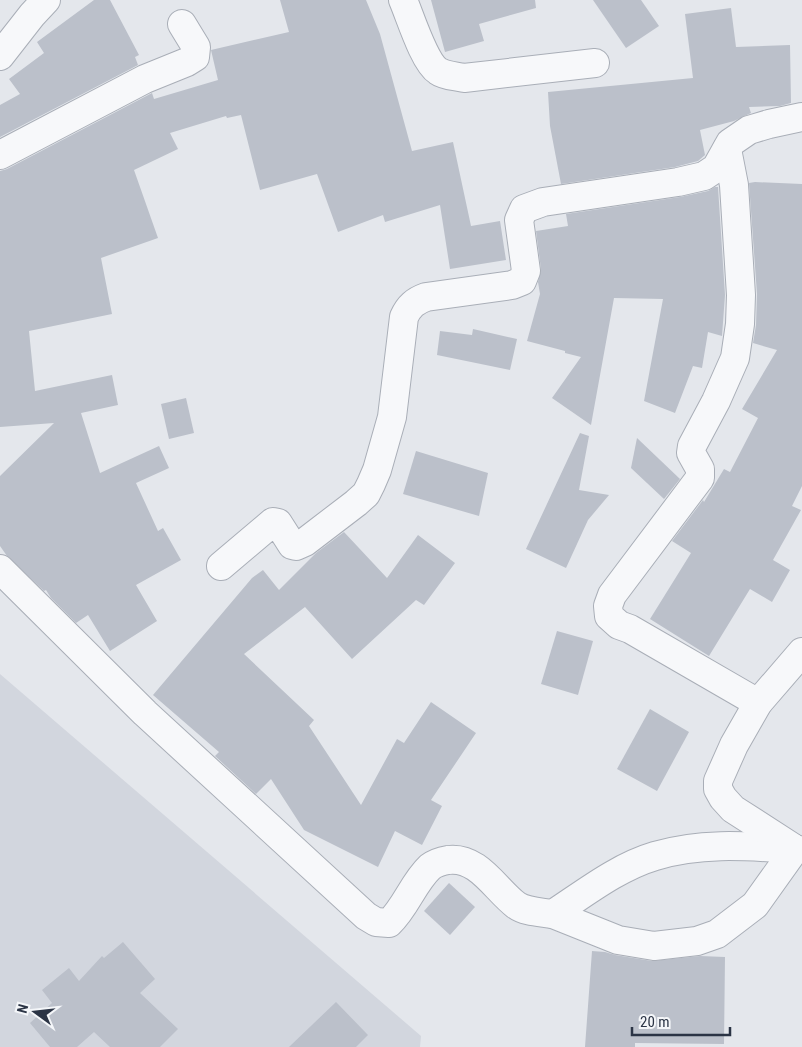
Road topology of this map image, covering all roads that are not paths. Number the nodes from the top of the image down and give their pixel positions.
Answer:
1 (46, 0) edge
2 (403, 0) edge
3 (182, 24) dead end
4 (0, 56) edge
5 (595, 63) dead end
6 (802, 117) edge
7 (727, 149) junction
8 (0, 155) edge
9 (221, 566) dead end
10 (0, 570) edge
11 (802, 652) edge
12 (758, 703) junction
13 (798, 850) edge
14 (553, 914) junction

1 - 4 street
2 - 5 street
3 - 8 street
6 - 7 street
7 - 9 street
7 - 12 street
10 - 14 street
11 - 12 street
12 - 13 street
13 - 14 street
13 - 14 street

